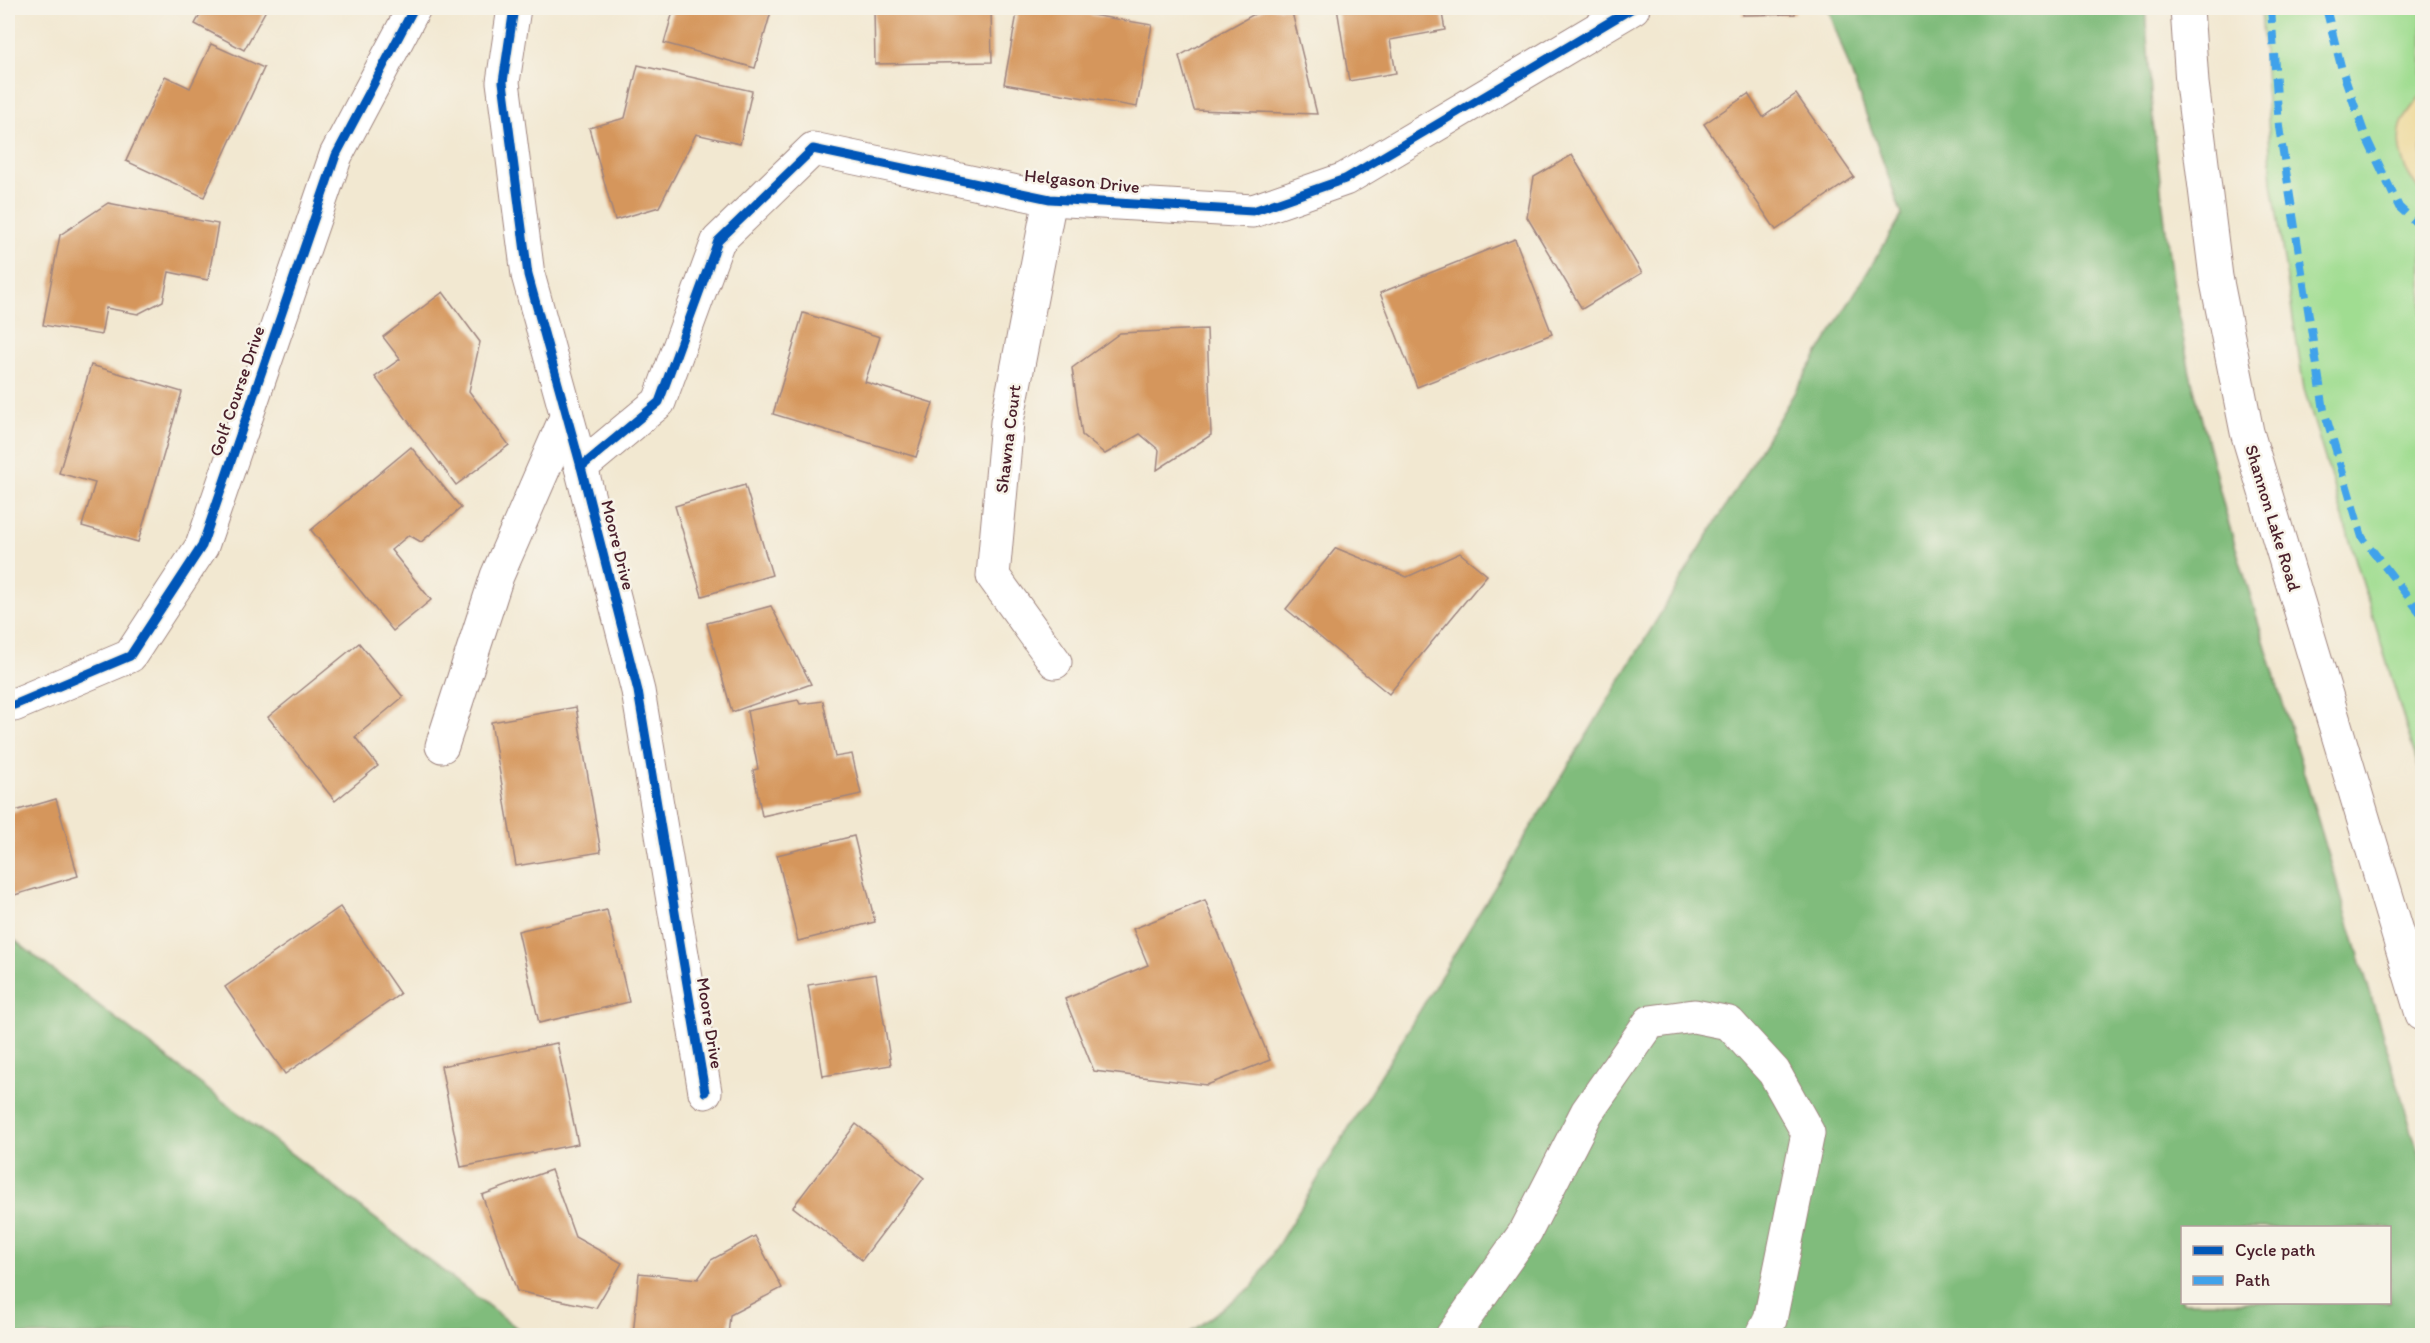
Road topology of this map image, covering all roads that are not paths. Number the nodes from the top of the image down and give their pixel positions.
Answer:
1 (414, 8) edge
2 (514, 8) edge
3 (1633, 8) edge
4 (2187, 8) edge
5 (1050, 199) junction
6 (567, 415) junction
7 (581, 467) junction
8 (1055, 662) dead end
9 (8, 705) edge
10 (442, 746) dead end
11 (2422, 1014) edge
12 (705, 1092) dead end
13 (1452, 1335) edge
14 (1762, 1335) edge

1 - 9 street, Golf Course Drive
2 - 6 street, Moore Drive
3 - 5 street, Helgason Drive
4 - 11 street, Shannon Lake Road
5 - 7 street, Helgason Drive
5 - 8 street, Shawna Court
6 - 7 street, Moore Drive
6 - 10 street
7 - 12 street, Moore Drive
13 - 14 street

